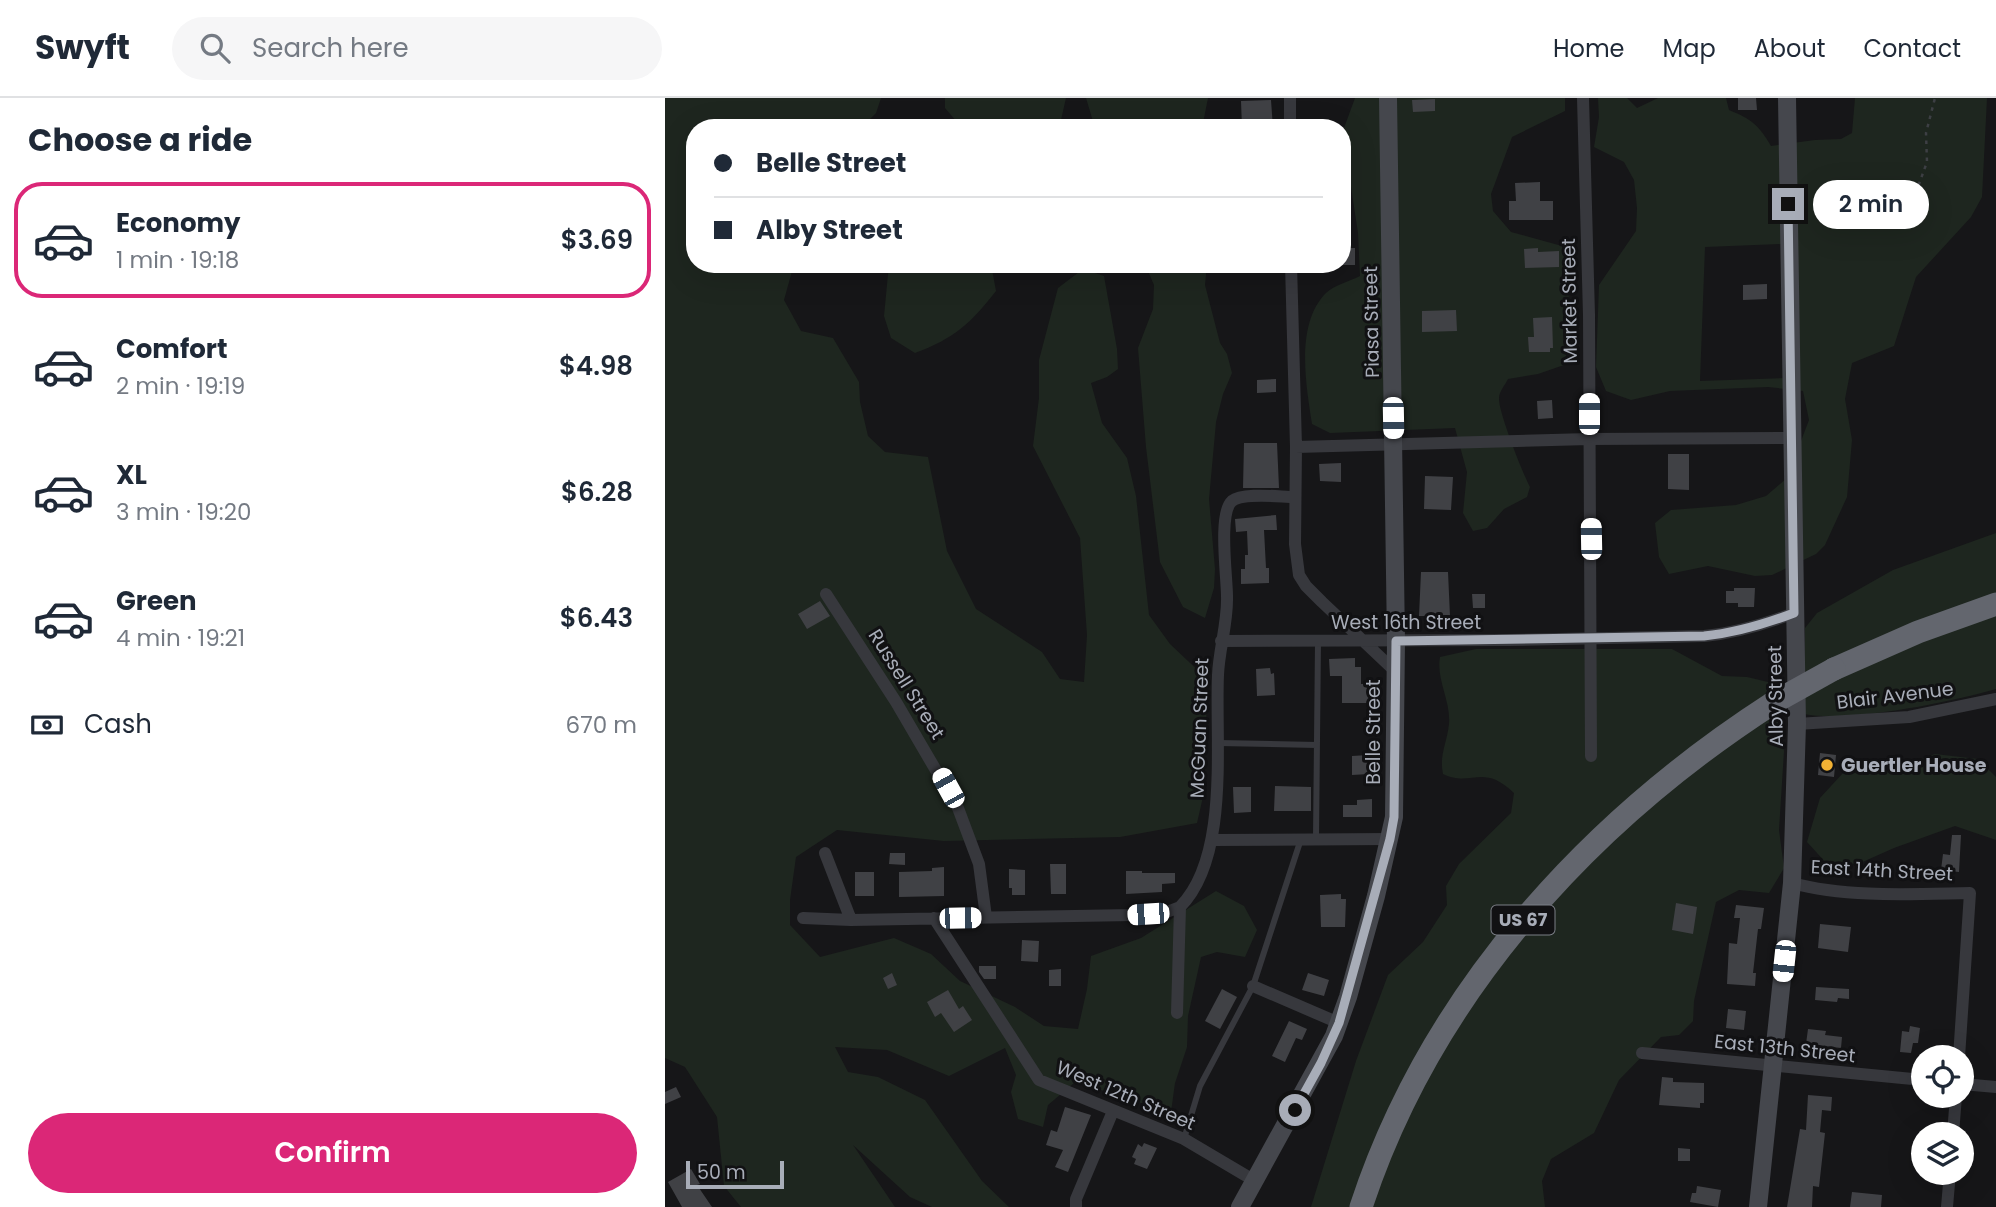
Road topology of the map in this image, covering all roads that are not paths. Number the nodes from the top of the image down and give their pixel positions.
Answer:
1 (1290, 98) edge
2 (1388, 98) edge
3 (1583, 98) edge
4 (1787, 98) edge
5 (1290, 119) edge
6 (1291, 273) edge
7 (1792, 438) junction
8 (1589, 439) junction
9 (1393, 444) junction
10 (1296, 447) junction
11 (1295, 497) junction
12 (826, 594) dead end
13 (1996, 604) edge
14 (1794, 613) junction
15 (1592, 638) junction
16 (1221, 641) junction
17 (1396, 641) junction
18 (1318, 642) junction
19 (1364, 642) junction
20 (1395, 671) junction
21 (1996, 699) edge
22 (1797, 724) junction
23 (1217, 743) junction
24 (1317, 745) junction
25 (1591, 756) dead end
26 (1317, 838) junction
27 (1301, 839) junction
28 (1390, 839) junction
29 (1212, 840) junction
30 (825, 853) dead end
31 (1792, 883) junction
32 (1180, 907) junction
33 (986, 917) junction
34 (803, 918) dead end
35 (934, 918) junction
36 (851, 919) junction
37 (1253, 986) junction
38 (1177, 1013) dead end
39 (1339, 1023) junction
40 (1960, 1045) edge
41 (1642, 1053) dead end
42 (1773, 1066) junction
43 (1911, 1079) edge
44 (1974, 1085) edge
45 (1996, 1087) edge
46 (1113, 1111) junction
47 (1184, 1139) junction
48 (1255, 1181) junction
49 (1949, 1185) edge
50 (1076, 1207) edge
51 (1240, 1207) edge
52 (1361, 1207) edge
53 (1758, 1207) edge
54 (1947, 1207) edge

1 - 5 street
2 - 9 street, Piasa Street
3 - 8 street, Market Street
4 - 7 street, Alby Street
6 - 10 street, Belle Street
7 - 8 street
7 - 14 street, Alby Street
8 - 9 street
8 - 15 street, Market Street
9 - 10 street
9 - 17 street, Piasa Street
10 - 11 street, Belle Street
11 - 16 street, McGuan Street
11 - 19 street, Belle Street
12 - 33 street, Russell Street
13 - 52 highway, US 67, bridge
14 - 15 street, West 16th Street
14 - 22 street, Alby Street
15 - 17 street, West 16th Street
15 - 25 street, Market Street
16 - 18 street, West 16th Street
16 - 23 street, McGuan Street
17 - 19 street, West 16th Street
17 - 20 street, Piasa Street
18 - 19 street, West 16th Street
18 - 24 lane
19 - 20 street, Belle Street
20 - 28 street, Belle Street
21 - 22 street, Blair Avenue
22 - 31 street, Alby Street
23 - 24 lane
23 - 29 street, McGuan Street
24 - 26 lane
26 - 27 street
26 - 28 street
27 - 29 street
27 - 37 lane
28 - 39 street, Belle Street
29 - 32 street, McGuan Street
30 - 36 street
31 - 40 street, East 14th Street
31 - 42 street, Alby Street
32 - 33 street
32 - 38 street
33 - 35 street
34 - 36 street
35 - 36 street
35 - 46 street, West 12th Street
37 - 39 street
37 - 47 lane
39 - 48 street, Belle Street
41 - 42 street, East 13th Street
42 - 43 street, East 13th Street
42 - 53 street, Alby Street
44 - 45 street
46 - 47 street, West 12th Street
46 - 50 street
47 - 48 street, West 12th Street
48 - 51 street, Belle Street
49 - 54 street

